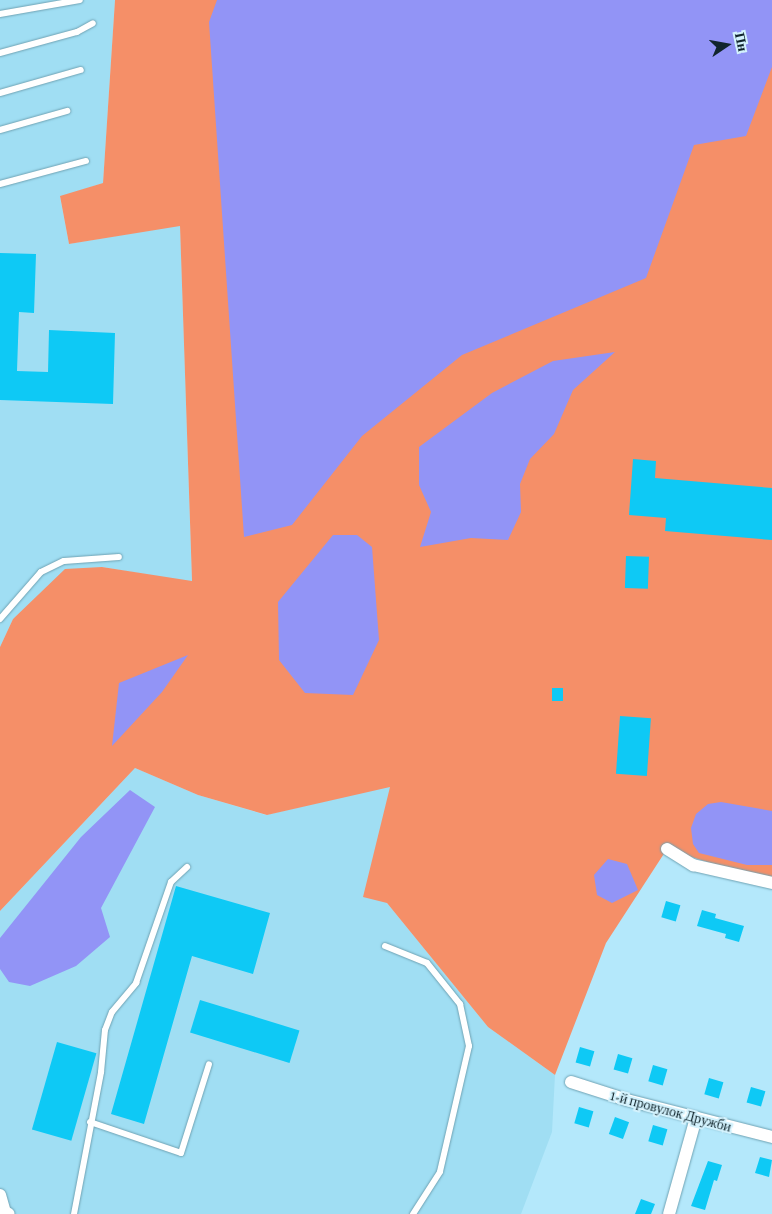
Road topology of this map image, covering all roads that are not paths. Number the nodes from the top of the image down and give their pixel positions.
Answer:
1 (80, 0) edge
2 (0, 14) edge
3 (93, 23) dead end
4 (0, 53) edge
5 (81, 70) dead end
6 (0, 93) edge
7 (67, 111) dead end
8 (0, 130) edge
9 (86, 160) dead end
10 (0, 184) edge
11 (119, 557) dead end
12 (0, 619) edge
13 (667, 849) dead end
14 (187, 866) dead end
15 (772, 883) edge
16 (385, 946) dead end
17 (209, 1064) dead end
18 (570, 1082) dead end
19 (696, 1118) junction
20 (90, 1122) junction
21 (772, 1137) edge
22 (0, 1196) edge
23 (9, 1214) edge
24 (74, 1214) edge
25 (413, 1214) edge
26 (669, 1214) edge

1 - 2 lane
3 - 4 lane
5 - 6 lane
7 - 8 lane
9 - 10 lane
11 - 12 lane
13 - 15 street
14 - 20 lane
16 - 25 lane
17 - 20 lane
18 - 19 street, 1-й провулок Дружби
19 - 21 street, 1-й провулок Дружби
19 - 26 street
20 - 24 lane
22 - 23 street

